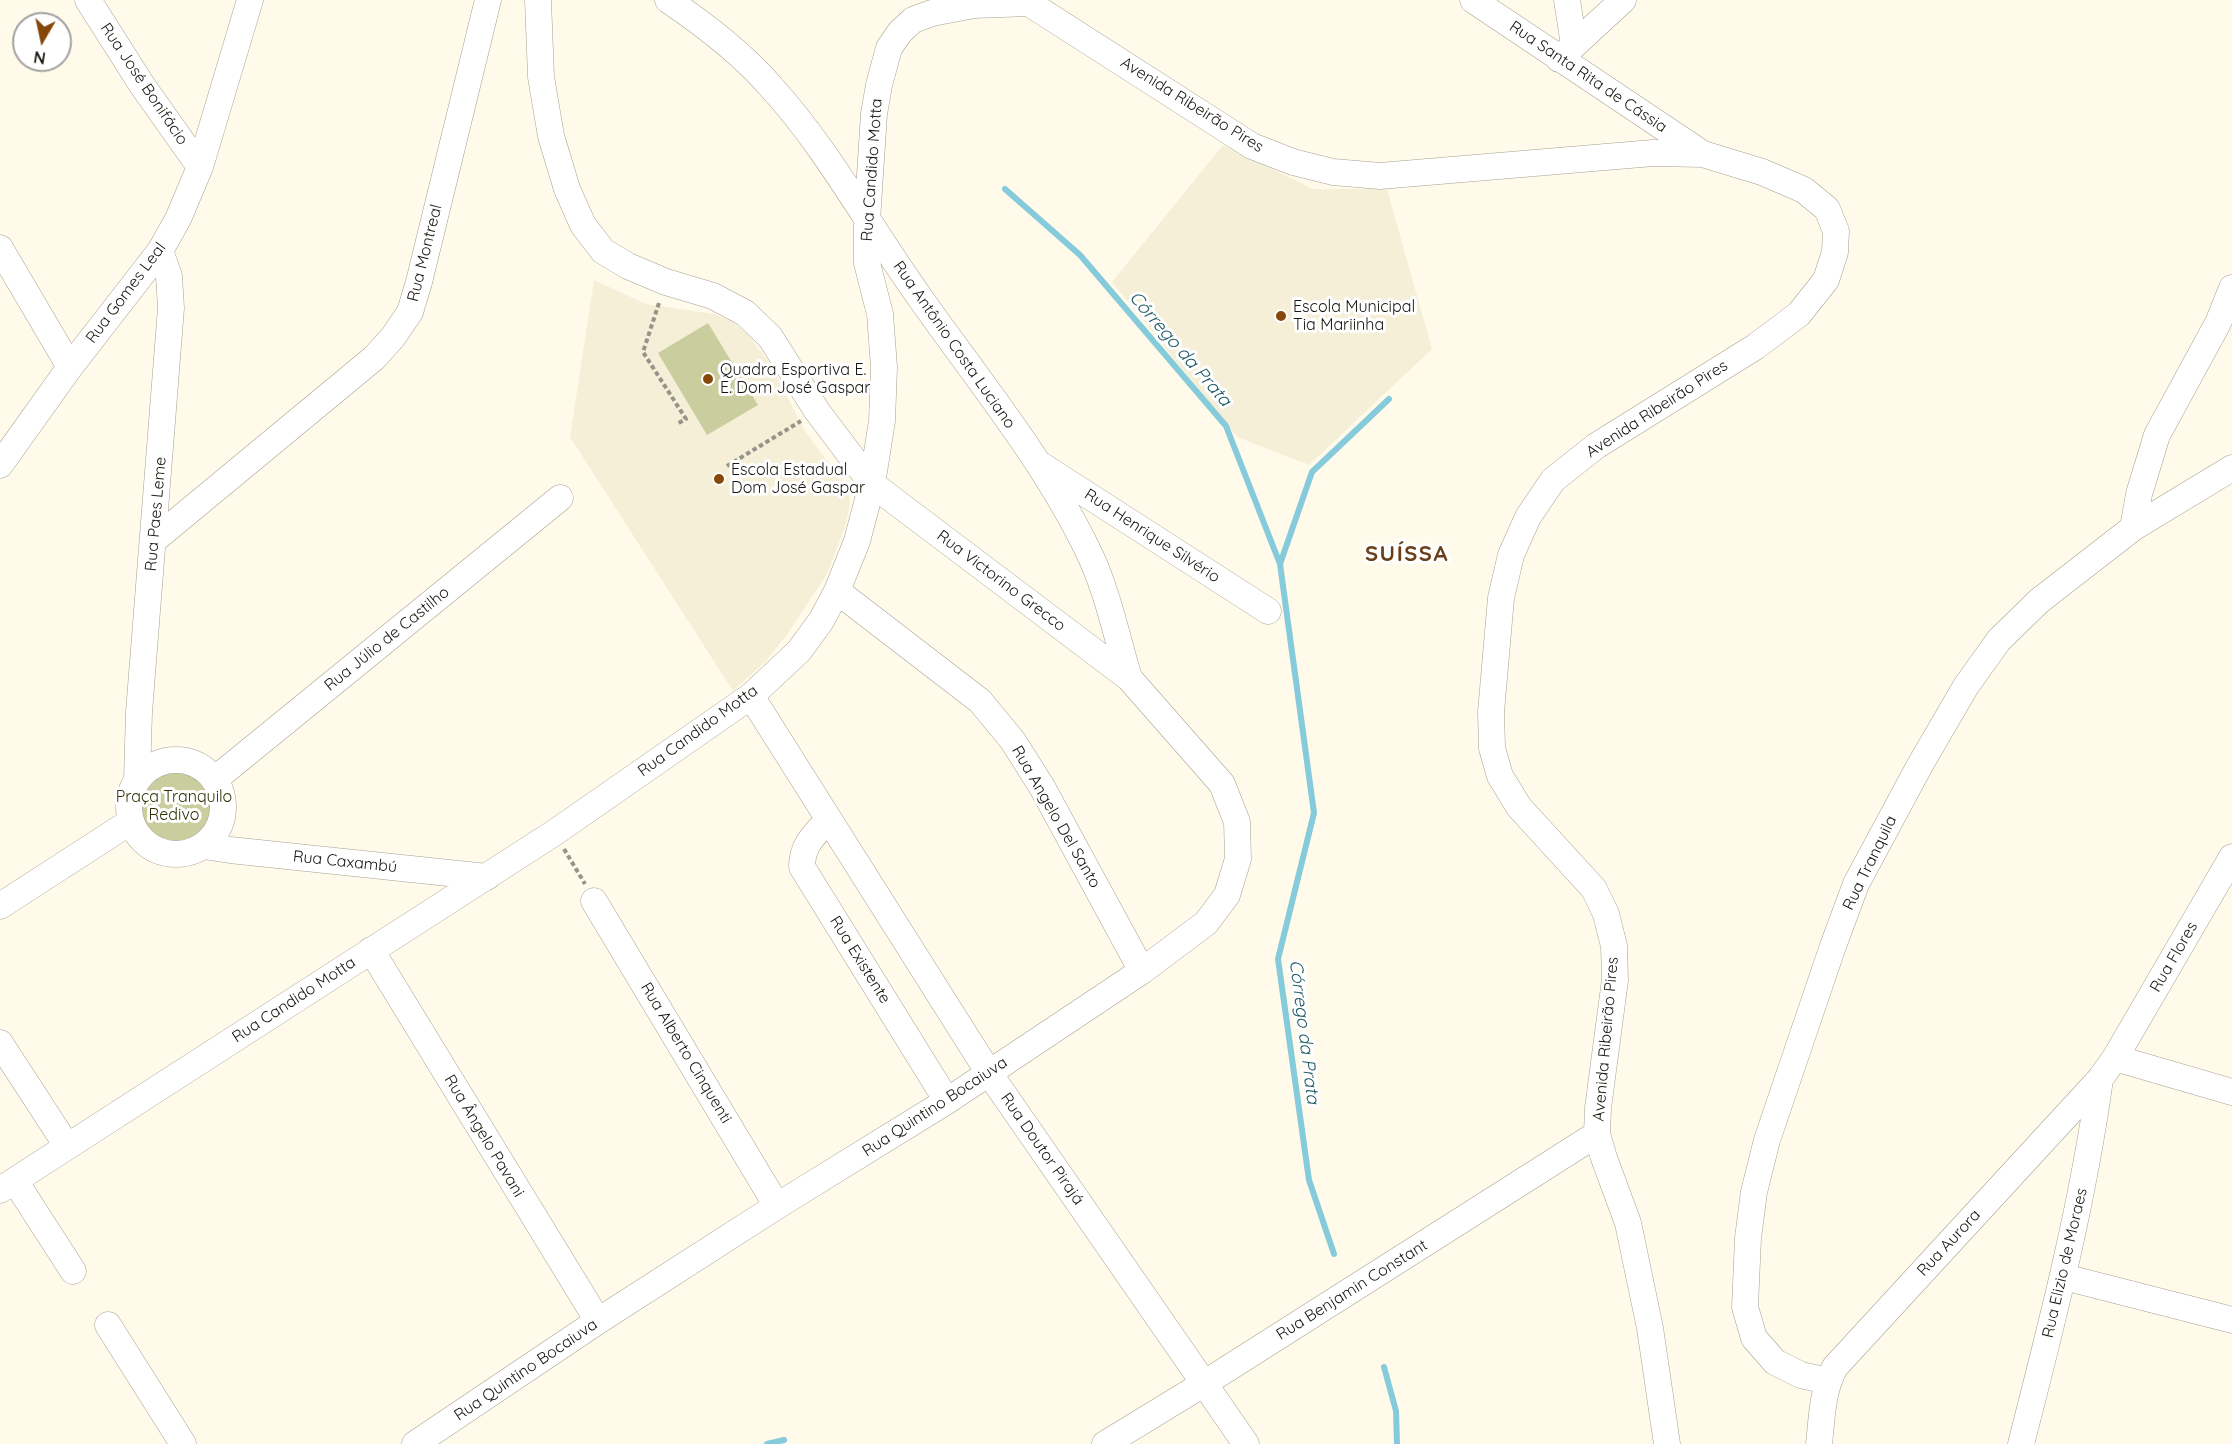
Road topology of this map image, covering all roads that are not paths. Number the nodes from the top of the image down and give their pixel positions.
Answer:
1 (88, 0) edge
2 (250, 0) edge
3 (488, 0) edge
4 (538, 0) edge
5 (668, 0) edge
6 (1473, 0) edge
7 (1566, 0) edge
8 (1623, 0) edge
9 (1026, 2) edge
10 (1566, 52) junction
11 (1703, 154) junction
12 (200, 167) junction
13 (867, 220) junction
14 (0, 248) edge
15 (160, 251) junction
16 (2232, 288) edge
17 (70, 367) junction
18 (1036, 462) junction
19 (0, 465) edge
20 (2232, 468) edge
21 (872, 484) junction
22 (560, 498) dead end
23 (2133, 528) junction
24 (154, 540) junction
25 (837, 591) junction
26 (1268, 611) dead end
27 (1129, 678) junction
28 (751, 696) junction
29 (137, 779) junction
30 (214, 780) junction
31 (828, 820) junction
32 (130, 822) junction
33 (203, 846) junction
34 (2232, 857) edge
35 (488, 877) junction
36 (594, 901) road end
37 (0, 906) edge
38 (371, 950) junction
39 (1142, 971) junction
40 (0, 1043) edge
41 (2115, 1058) junction
42 (989, 1073) junction
43 (2100, 1079) junction
44 (2232, 1092) edge
45 (947, 1101) junction
46 (1597, 1134) junction
47 (67, 1146) junction
48 (7, 1186) edge
49 (777, 1206) junction
50 (73, 1271) dead end
51 (2064, 1277) junction
52 (2232, 1320) edge
53 (598, 1321) junction
54 (108, 1325) dead end
55 (1828, 1381) junction
56 (1205, 1383) junction
57 (183, 1444) edge
58 (415, 1444) edge
59 (1105, 1444) edge
60 (1246, 1444) edge
61 (1667, 1444) edge
62 (1819, 1444) edge
63 (2020, 1444) edge

1 - 12 street, Rua José Bonifácio
2 - 12 street, Rua Gomes Leal
3 - 24 street, Rua Montreal
4 - 21 street, Rua Victorino Grecco
5 - 13 street, Rua Antônio Costa Luciano
6 - 10 street, Rua Santa Rita de Cássia
7 - 10 street
8 - 10 street
9 - 11 street, Avenida Ribeirão Pires
9 - 13 street, Rua Candido Motta
10 - 11 street, Rua Santa Rita de Cássia
11 - 46 street, Avenida Ribeirão Pires
12 - 15 street, Rua Gomes Leal
13 - 18 street, Rua Antônio Costa Luciano
13 - 21 street, Rua Candido Motta
14 - 17 street
15 - 17 street, Rua Gomes Leal
15 - 24 street, Rua Paes Leme
16 - 23 street
17 - 19 street, Rua Gomes Leal
18 - 26 street, Rua Henrique Silvério
18 - 27 street, Rua Antônio Costa Luciano
20 - 23 street, Rua Tranquila
21 - 25 street, Rua Candido Motta
21 - 27 street, Rua Victorino Grecco
22 - 30 street, Rua Júlio de Castilho
23 - 55 street, Rua Tranquila
24 - 29 street, Rua Paes Leme
25 - 28 street, Rua Candido Motta
25 - 39 street, Rua Angelo Del Santo
27 - 39 street, Rua Quintino Bocaiuva
28 - 31 street, Rua Doutor Pirajá
28 - 35 street, Rua Candido Motta
29 - 30 street
29 - 32 street
30 - 33 street
31 - 42 street, Rua Doutor Pirajá
31 - 45 street, Rua Existente
32 - 33 street
32 - 37 street
33 - 35 street, Rua Caxambú
34 - 41 street, Rua Flores
35 - 38 street, Rua Candido Motta
36 - 49 street, Rua Alberto Cinquenti
38 - 47 street, Rua Candido Motta
38 - 53 street, Rua Ângelo Pavani
39 - 42 street, Rua Quintino Bocaiuva
40 - 47 street
41 - 43 street, Rua Aurora
41 - 44 street
42 - 45 street, Rua Quintino Bocaiuva
42 - 56 street, Rua Doutor Pirajá
43 - 51 street, Rua Elizio de Moraes
43 - 55 street, Rua Aurora
45 - 49 street, Rua Quintino Bocaiuva
46 - 56 street, Rua Benjamin Constant
46 - 61 street, Avenida Ribeirão Pires
47 - 48 street, Rua Candido Motta
48 - 50 street
49 - 53 street, Rua Quintino Bocaiuva
51 - 52 street
51 - 63 street, Rua Elizio de Moraes
53 - 58 street, Rua Quintino Bocaiuva
54 - 57 street
55 - 62 street, Rua Aurora
56 - 59 street, Rua Benjamin Constant
56 - 60 street, Rua Doutor Pirajá

